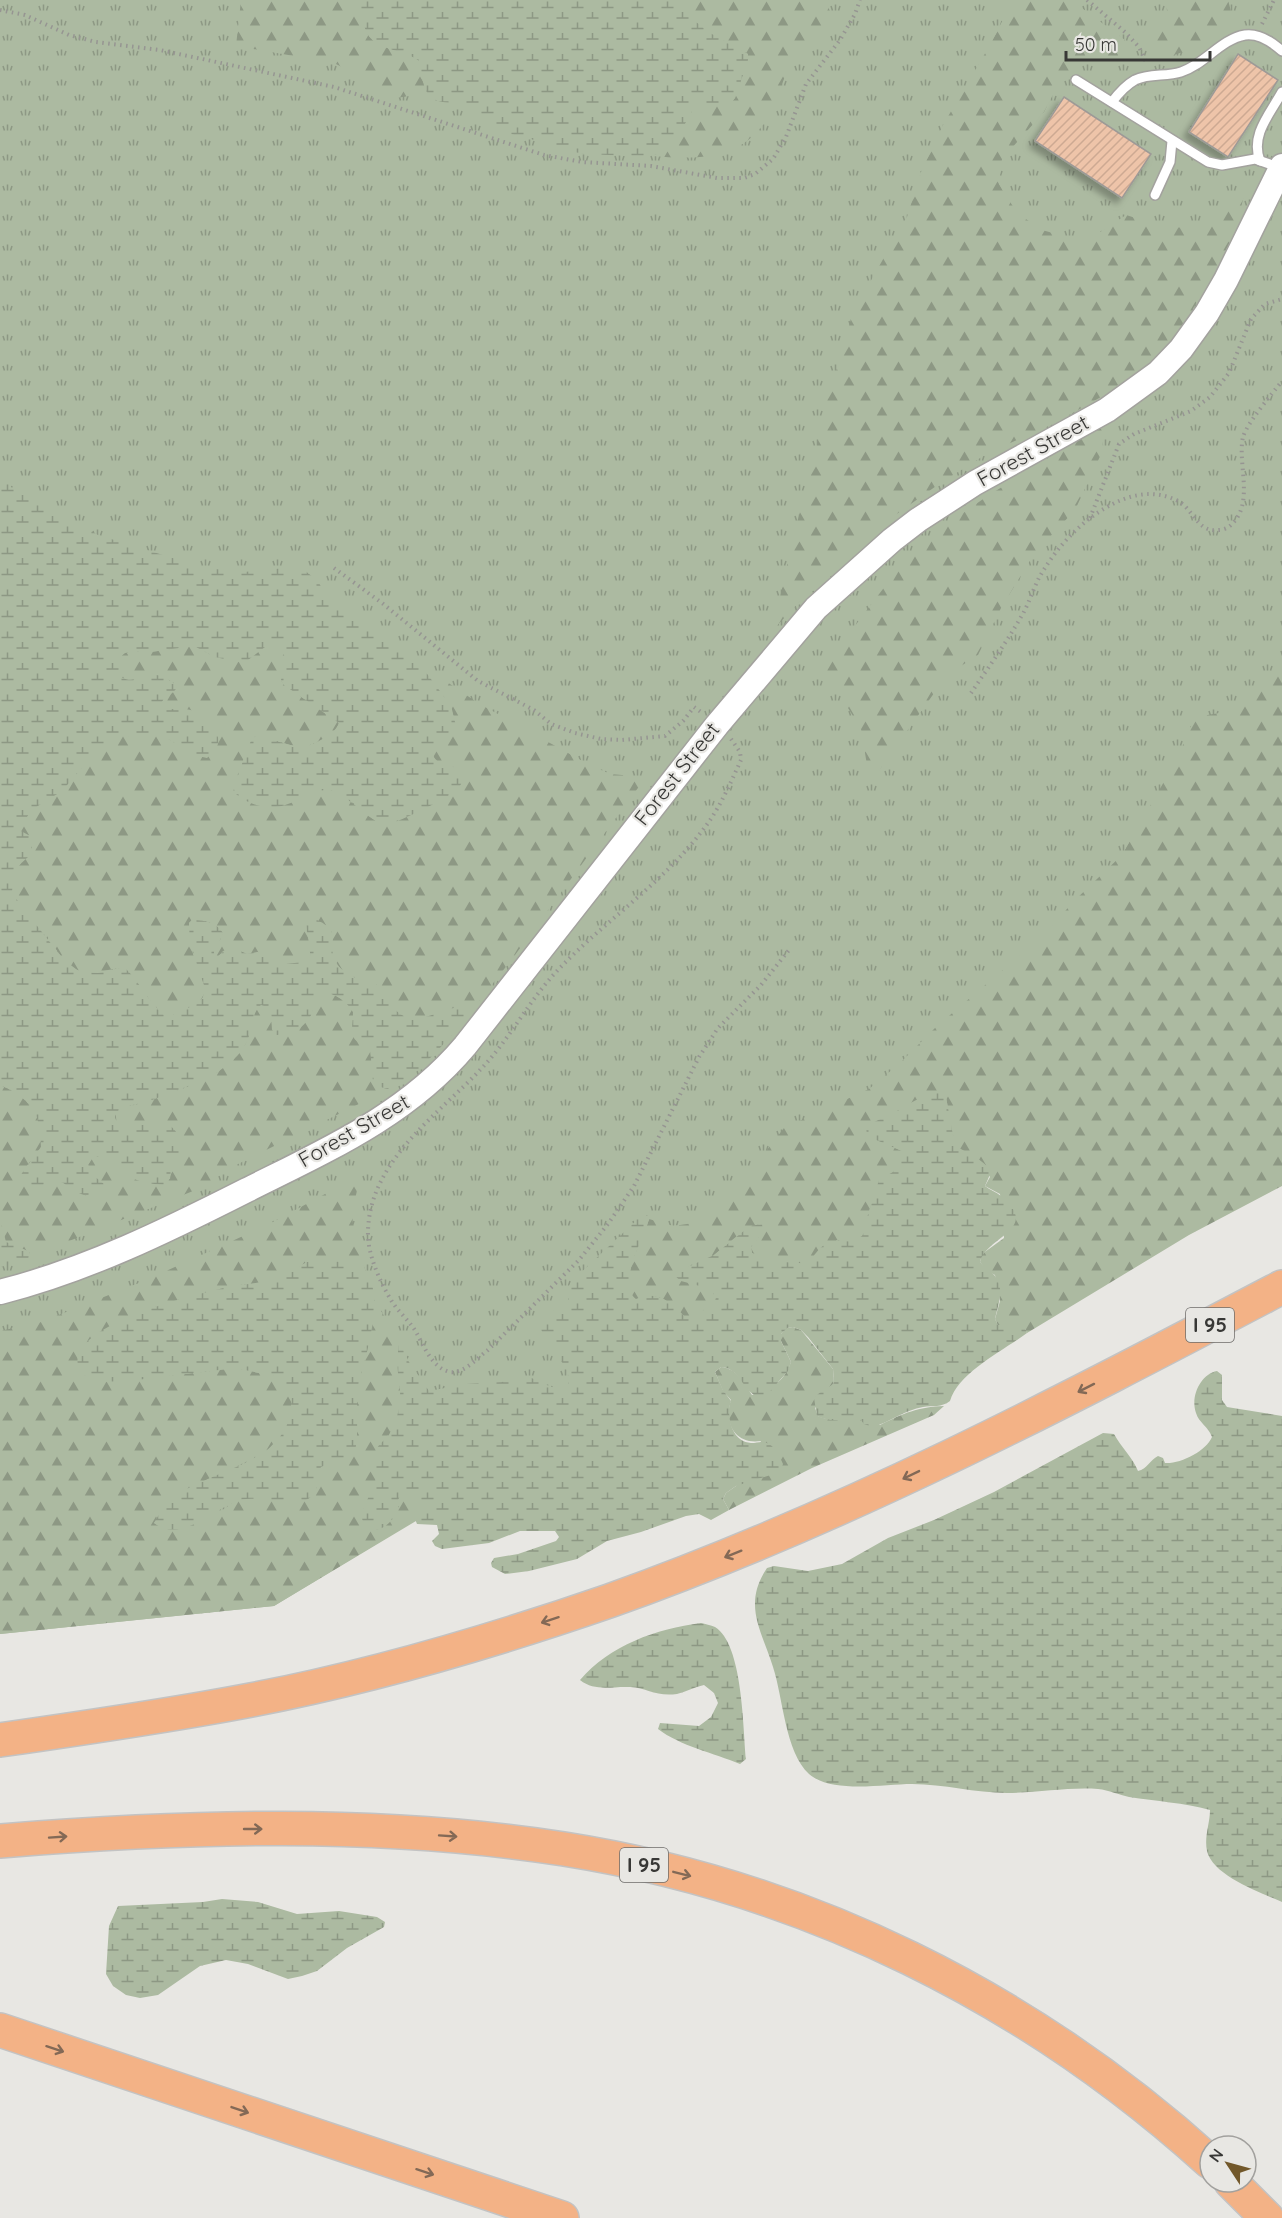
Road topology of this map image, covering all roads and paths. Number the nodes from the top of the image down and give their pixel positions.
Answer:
1 (860, 0) edge
2 (1087, 0) edge
3 (1274, 0) edge
4 (0, 10) edge
5 (1257, 35) junction
6 (1282, 51) edge
7 (1152, 75) junction
8 (1076, 80) dead end
9 (1282, 92) edge
10 (1112, 102) junction
11 (1172, 141) junction
12 (1274, 165) edge
13 (1155, 195) dead end
14 (1282, 299) edge
15 (1282, 381) edge
16 (1090, 518) junction
17 (334, 568) dead end
18 (971, 693) dead end
19 (717, 725) junction
20 (789, 950) dead end
21 (1282, 1274) edge
22 (1282, 1287) edge
23 (0, 1292) edge
24 (1138, 1361) junction
25 (0, 1740) edge
26 (0, 1841) edge
27 (0, 2030) edge
28 (1198, 2151) edge
29 (1243, 2194) edge
30 (562, 2218) edge
31 (1267, 2218) edge

1 - 4 path
2 - 7 path
3 - 5 path
5 - 6 lane
5 - 7 lane
7 - 10 lane
8 - 10 lane
9 - 12 lane
10 - 11 lane
11 - 12 lane
11 - 13 lane
12 - 19 street, Forest Street
14 - 16 path
15 - 16 path
16 - 18 path
17 - 19 path
19 - 20 path
19 - 23 street, Forest Street
21 - 24 highway
22 - 24 highway, I 95
24 -> 25 highway, I 95
26 -> 28 highway, I 95
27 -> 30 highway
29 - 31 highway

